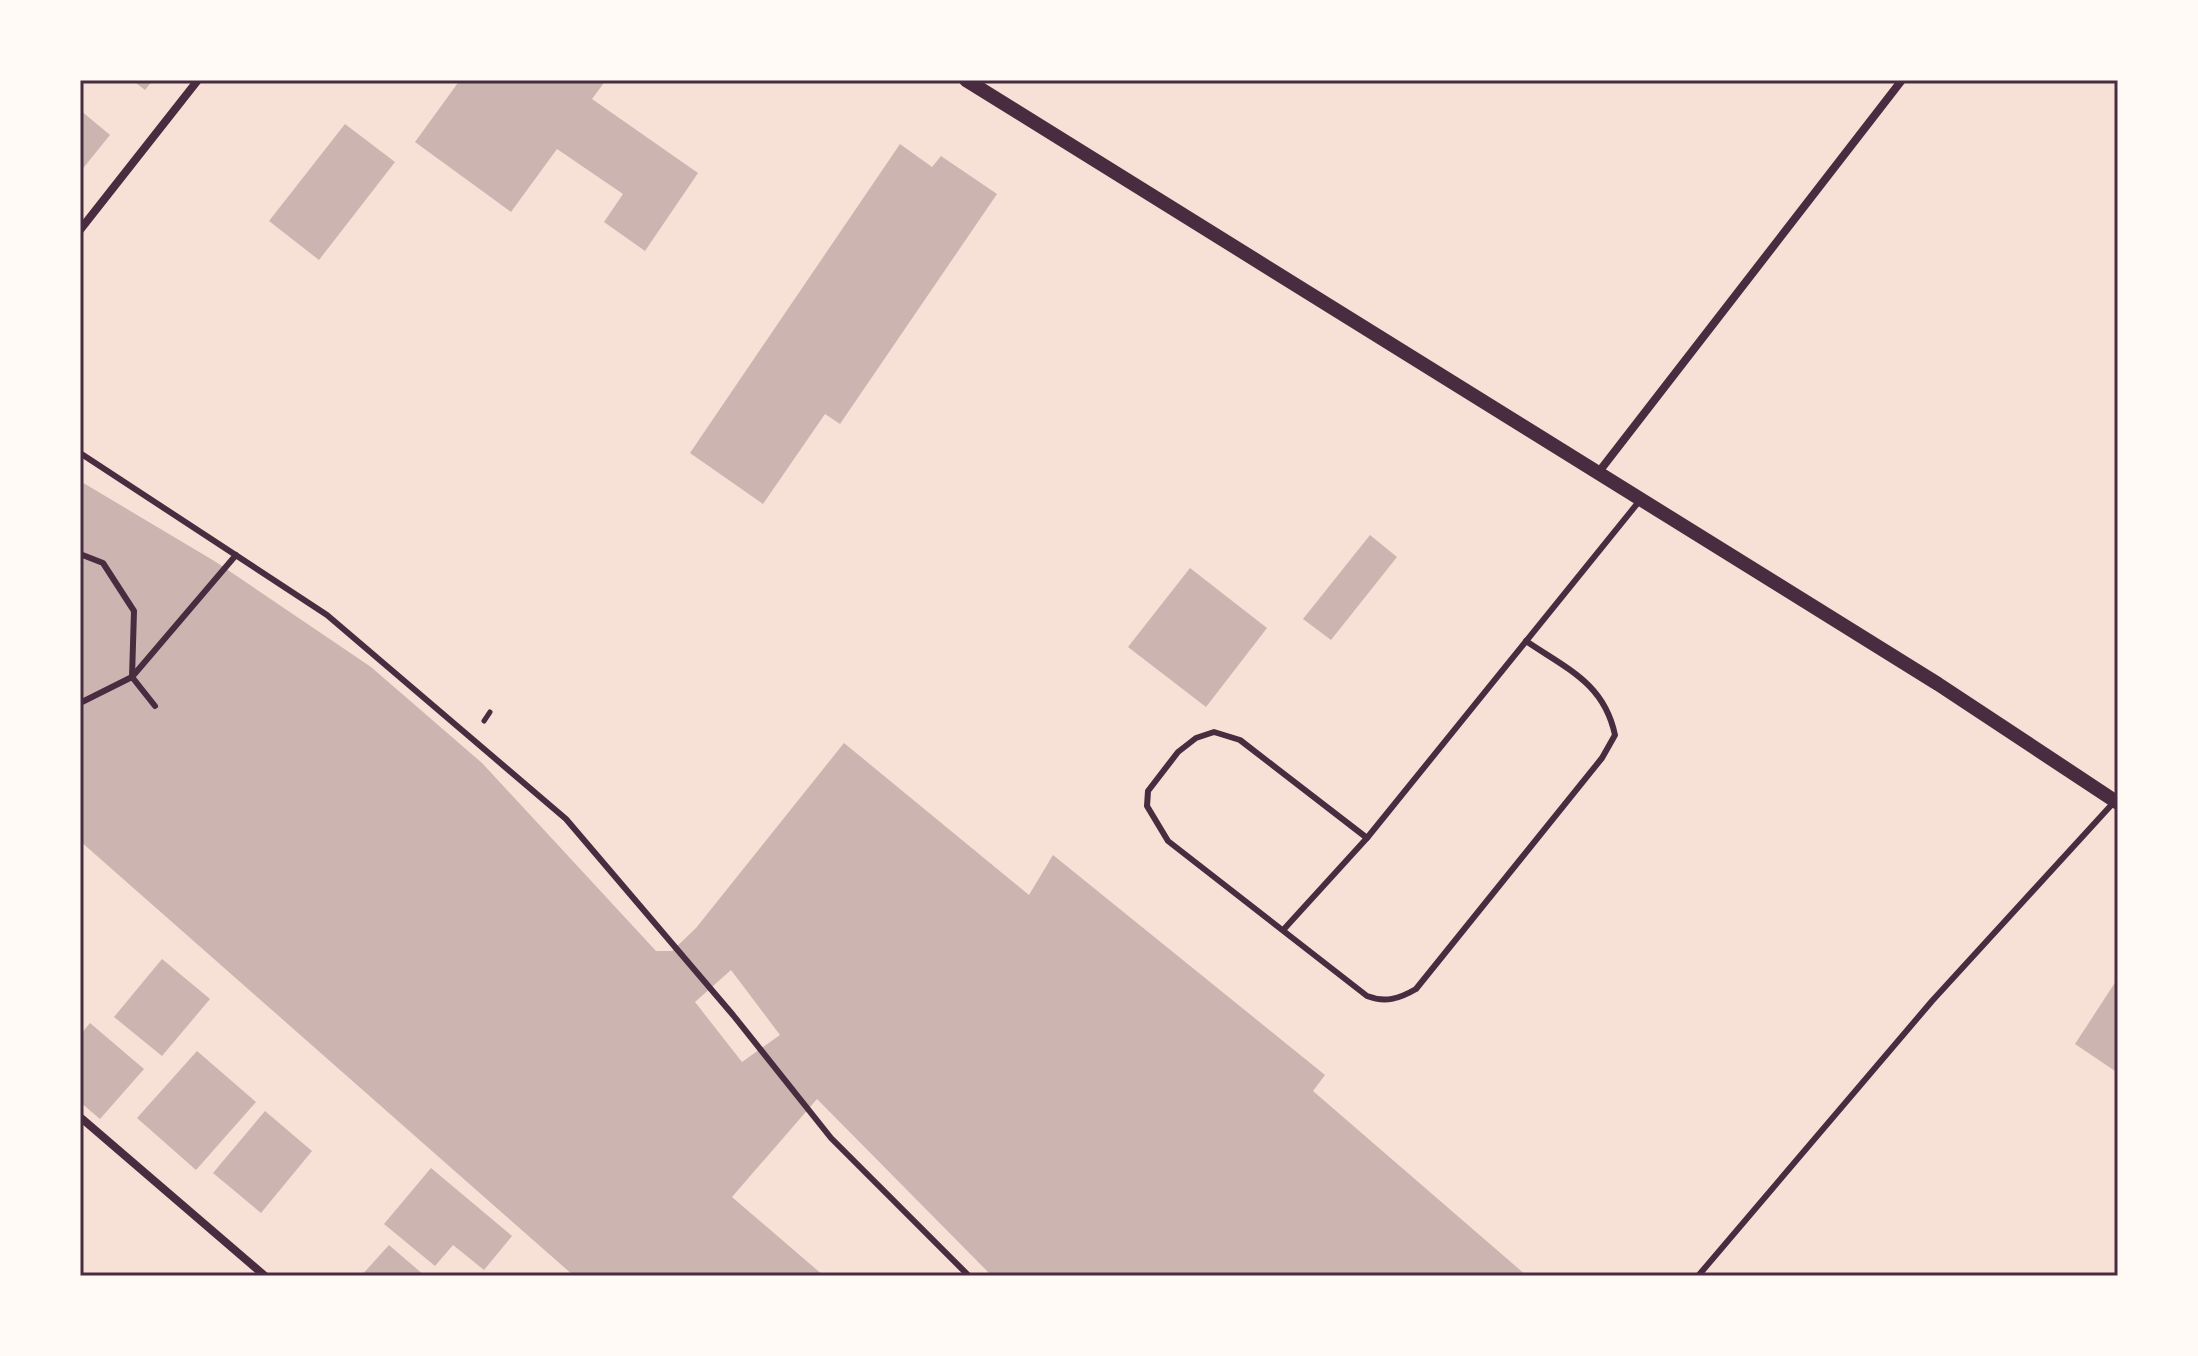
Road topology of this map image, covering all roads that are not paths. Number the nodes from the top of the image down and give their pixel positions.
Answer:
1 (198, 80) edge
2 (966, 80) edge
3 (1902, 80) edge
4 (80, 230) edge
5 (80, 453) edge
6 (1598, 473) junction
7 (1641, 499) junction
8 (80, 554) edge
9 (236, 555) junction
10 (1526, 641) junction
11 (132, 677) junction
12 (80, 703) edge
13 (155, 706) dead end
14 (2117, 802) edge
15 (1367, 838) junction
16 (1285, 928) junction
17 (80, 1117) edge
18 (265, 1276) edge
19 (969, 1276) edge
20 (1698, 1276) edge

1 - 4 street
2 - 6 street
3 - 6 street
5 - 9 lane
6 - 7 street
7 - 10 lane
7 - 14 street
8 - 11 lane
9 - 11 lane
9 - 19 lane
10 - 15 lane
10 - 16 lane
11 - 12 lane
11 - 13 lane
14 - 20 lane
15 - 16 lane
15 - 16 lane
17 - 18 street

